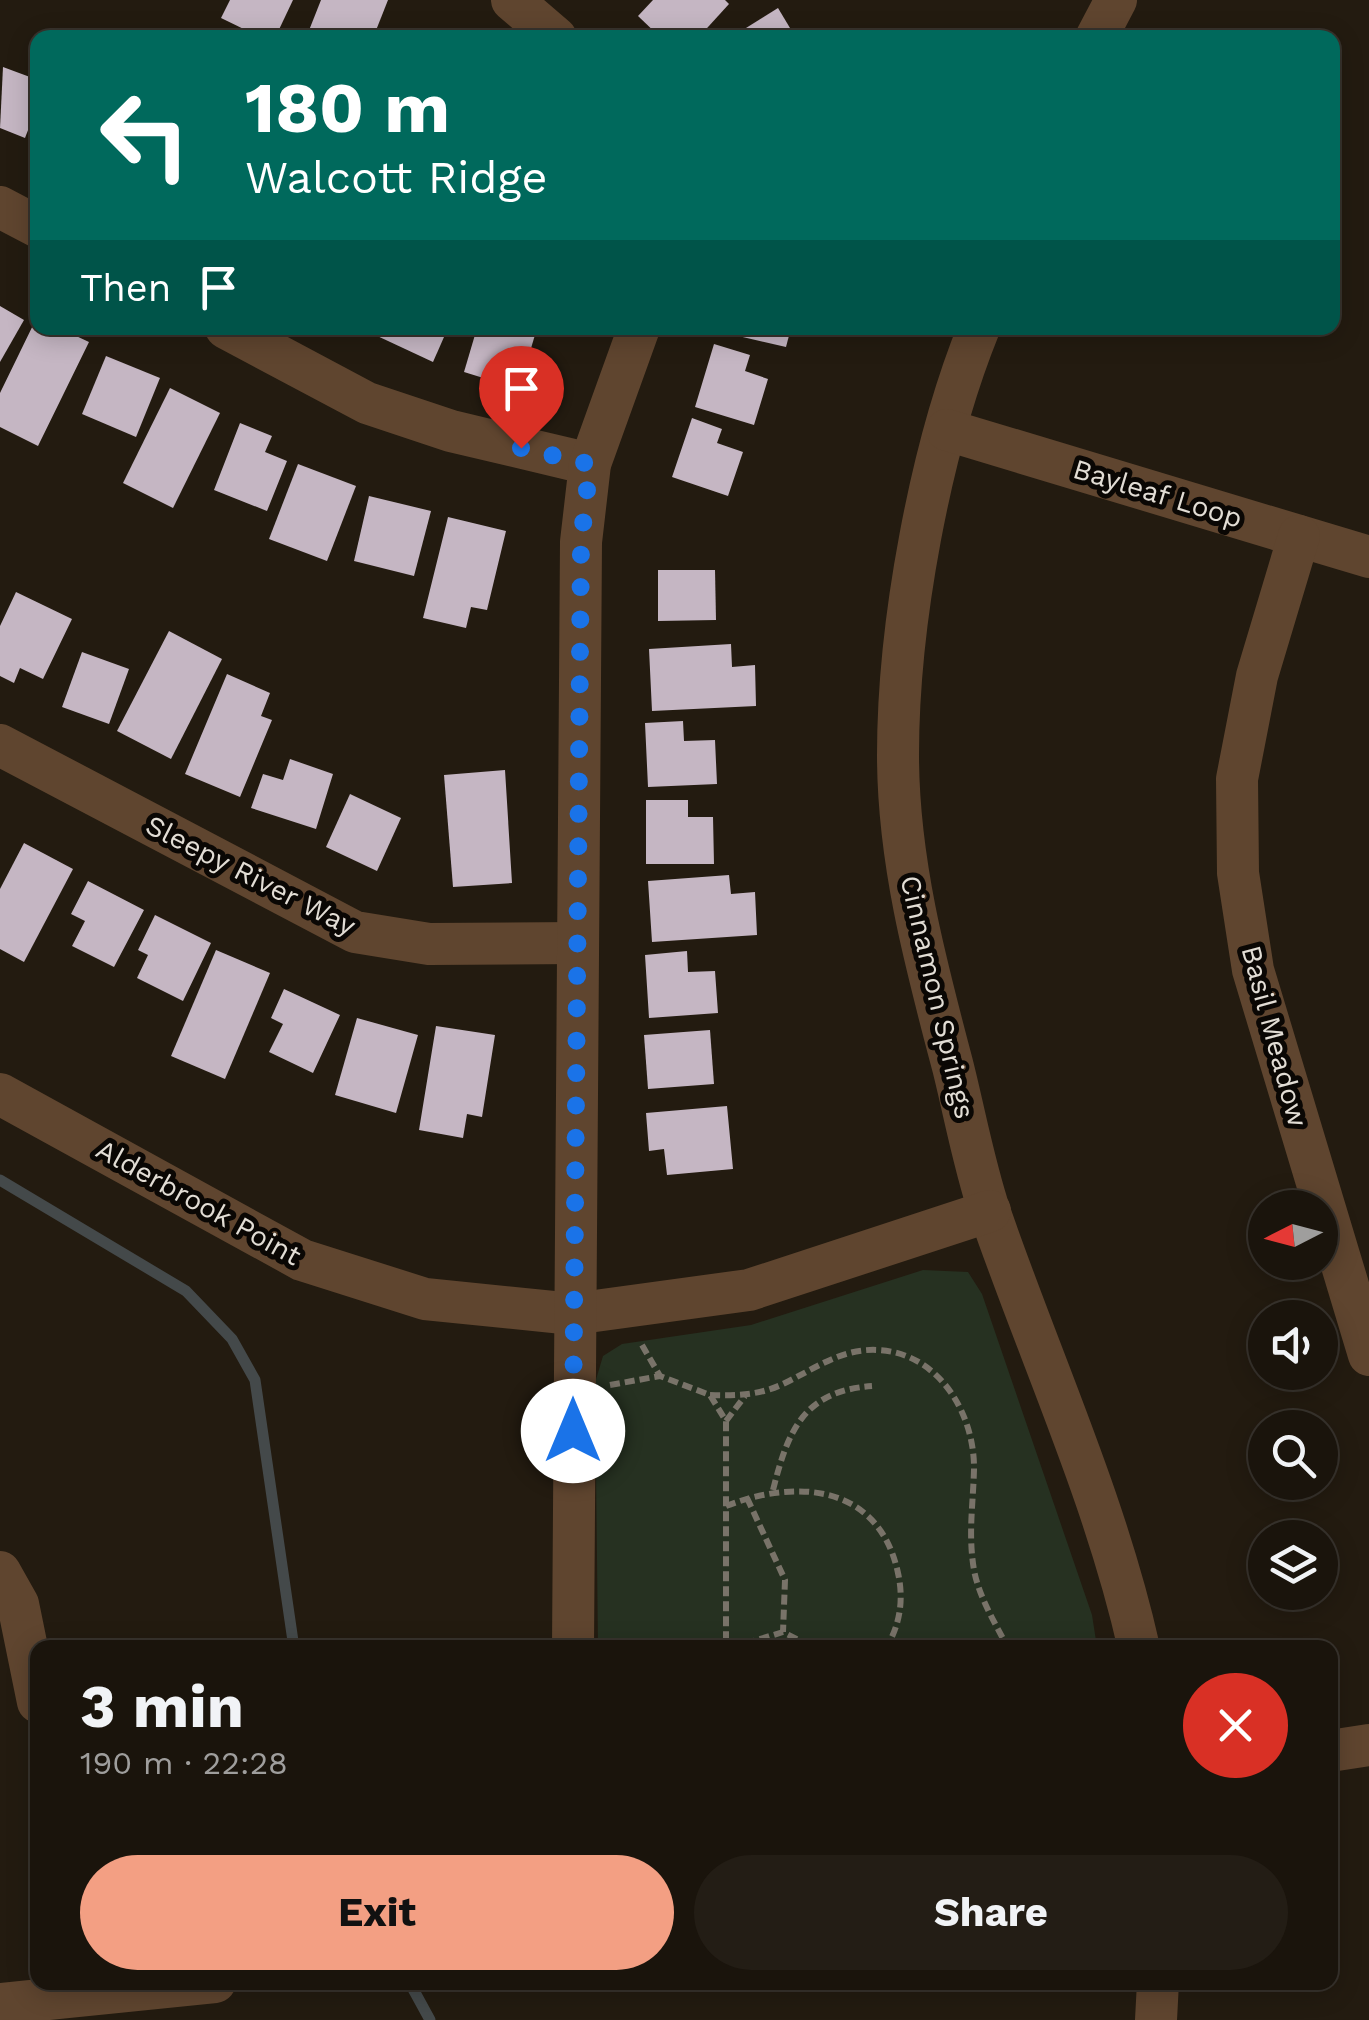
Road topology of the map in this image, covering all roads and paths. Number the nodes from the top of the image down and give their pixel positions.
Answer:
1 (512, 0) edge
2 (1116, 0) edge
3 (547, 30) edge
4 (1100, 30) edge
5 (0, 207) edge
6 (30, 223) edge
7 (239, 335) edge
8 (636, 335) edge
9 (976, 335) edge
10 (947, 430) junction
11 (590, 464) junction
12 (1300, 536) junction
13 (1369, 557) edge
14 (0, 745) edge
15 (578, 944) junction
16 (0, 1094) edge
17 (990, 1211) junction
18 (574, 1314) junction
19 (642, 1345) dead end
20 (1369, 1354) edge
21 (660, 1376) junction
22 (604, 1386) dead end
23 (872, 1386) dead end
24 (710, 1395) junction
25 (744, 1396) junction
26 (726, 1421) junction
27 (773, 1490) junction
28 (747, 1498) junction
29 (726, 1506) junction
30 (0, 1572) edge
31 (783, 1632) junction
32 (573, 1640) edge
33 (729, 1640) edge
34 (756, 1640) edge
35 (798, 1640) edge
36 (890, 1640) edge
37 (1004, 1640) edge
38 (1137, 1640) edge
39 (30, 1663) edge
40 (1369, 1745) edge
41 (1338, 1749) edge
42 (68, 1990) edge
43 (1158, 1990) edge
44 (0, 2004) edge
45 (1156, 2020) edge

1 - 3 street
2 - 4 street
5 - 6 street
7 - 11 street
8 - 11 street
9 - 10 street, Cinnamon Springs
10 - 12 street, Bayleaf Loop
10 - 17 street, Cinnamon Springs
11 - 15 street
12 - 13 street, Bayleaf Loop
12 - 20 street, Basil Meadow
14 - 15 street, Sleepy River Way
15 - 18 street
16 - 18 street, Alderbrook Point
17 - 18 street, Alderbrook Point
17 - 38 street, Cinnamon Springs
18 - 32 street
19 - 21 path
21 - 22 path
21 - 24 path
23 - 27 path
24 - 25 path
24 - 26 path
25 - 26 path
25 - 37 path
26 - 29 path
27 - 28 path
27 - 36 path
28 - 29 path
28 - 31 path
29 - 33 path
30 - 39 street
31 - 34 path
31 - 35 path
40 - 41 street
42 - 44 street
43 - 45 street

